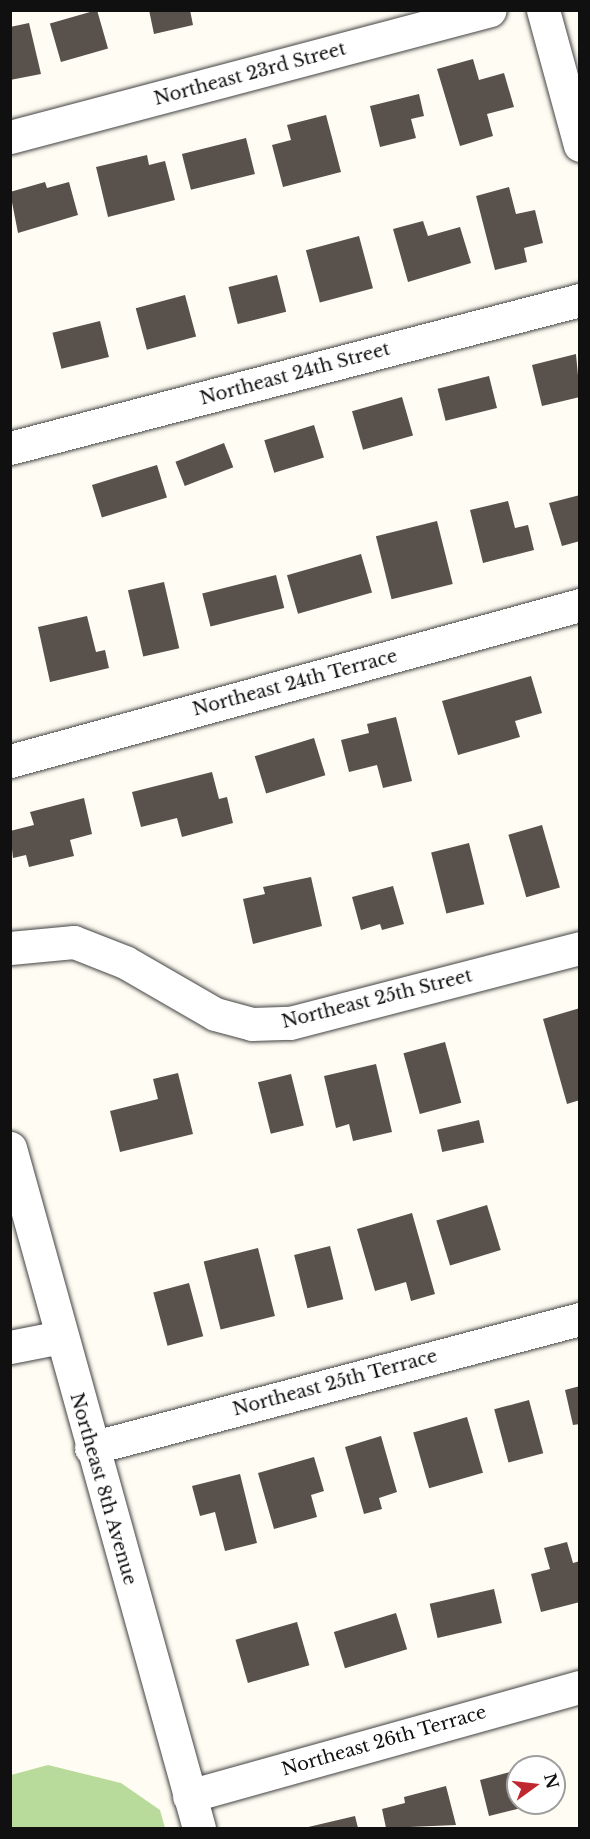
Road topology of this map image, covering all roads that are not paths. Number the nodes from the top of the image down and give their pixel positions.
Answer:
1 (489, 10) edge
2 (543, 10) edge
3 (10, 137) edge
4 (579, 145) edge
5 (579, 300) edge
6 (10, 448) edge
7 (579, 605) edge
8 (10, 761) edge
9 (10, 948) edge
10 (579, 948) edge
11 (10, 1148) edge
12 (579, 1319) edge
13 (61, 1337) junction
14 (10, 1347) edge
15 (91, 1448) junction
16 (579, 1687) edge
17 (189, 1796) junction
18 (199, 1828) edge

1 - 3 street, Northeast 23rd Street
2 - 4 street
5 - 6 street, Northeast 24th Street
7 - 8 street, Northeast 24th Terrace
9 - 10 street, Northeast 25th Street
11 - 13 street, Northeast 8th Avenue
12 - 15 street, Northeast 25th Terrace
13 - 14 street
13 - 15 street, Northeast 8th Avenue
15 - 17 street, Northeast 8th Avenue
16 - 17 street, Northeast 26th Terrace
17 - 18 street, Northeast 8th Avenue

